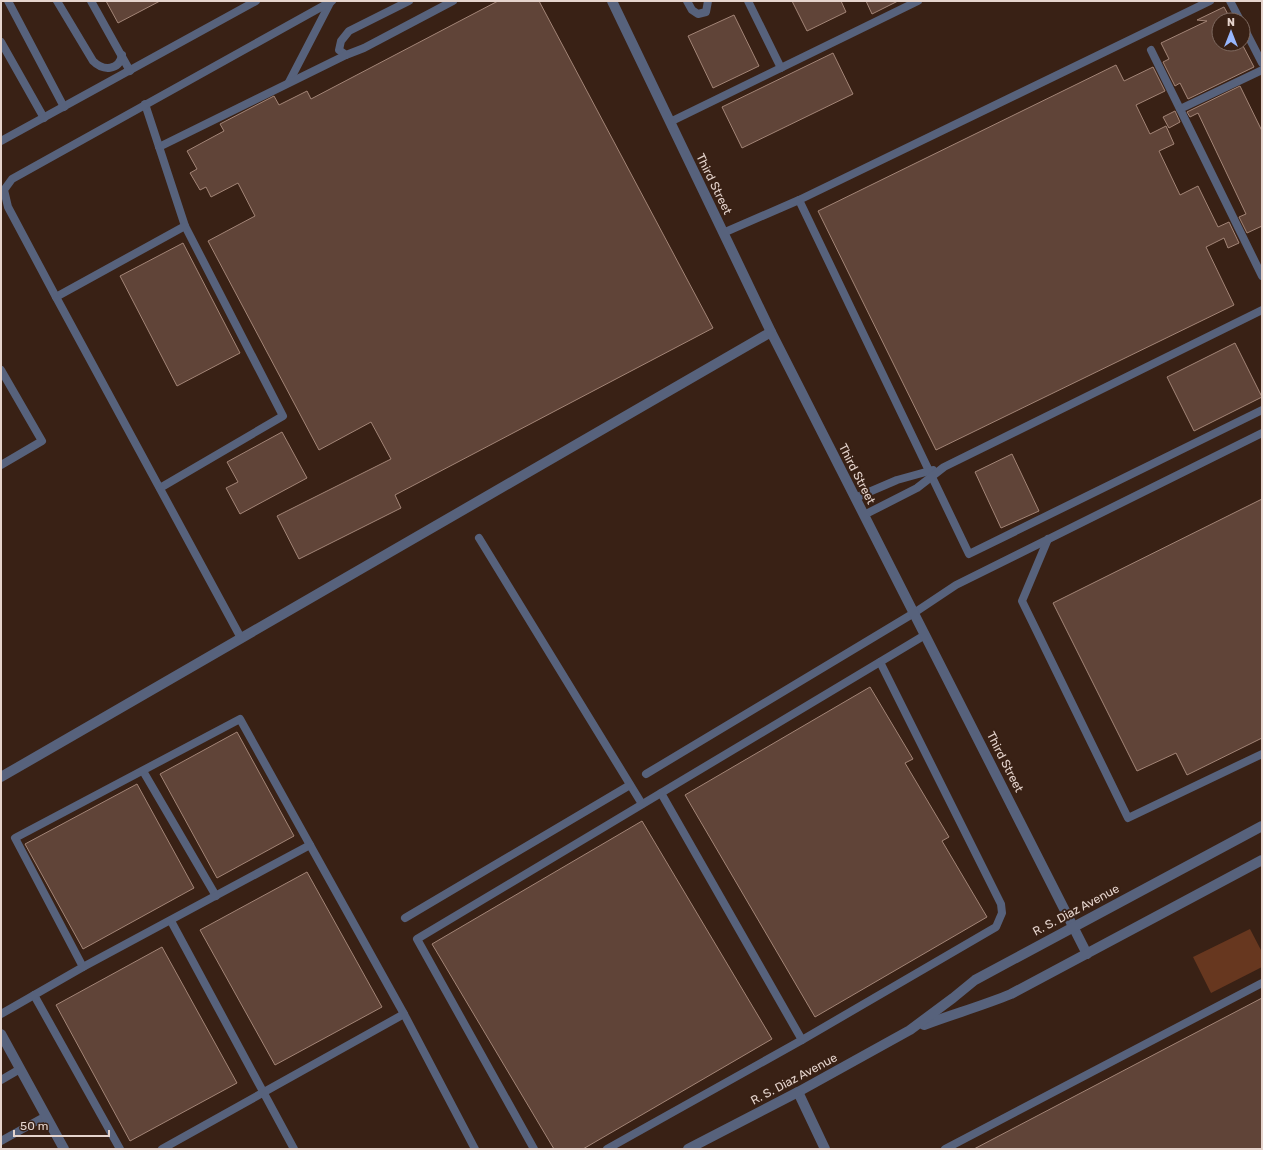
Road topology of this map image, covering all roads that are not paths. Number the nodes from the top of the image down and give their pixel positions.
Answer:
1 (8, 1) edge
2 (57, 1) edge
3 (91, 1) edge
4 (256, 1) edge
5 (409, 1) edge
6 (453, 1) edge
7 (612, 1) edge
8 (687, 1) edge
9 (708, 1) edge
10 (748, 1) edge
11 (918, 1) edge
12 (1210, 1) edge
13 (1230, 1) edge
14 (331, 2) edge
15 (1236, 12) edge
16 (1, 42) edge
17 (1251, 42) edge
18 (1151, 50) dead end
19 (122, 55) junction
20 (346, 55) junction
21 (1262, 63) edge
22 (781, 68) junction
23 (1262, 70) edge
24 (130, 71) junction
25 (289, 82) junction
26 (145, 104) junction
27 (64, 107) junction
28 (1180, 109) junction
29 (44, 118) junction
30 (670, 122) junction
31 (1, 141) edge
32 (159, 146) junction
33 (799, 200) junction
34 (185, 226) junction
35 (723, 233) junction
36 (1262, 276) edge
37 (56, 297) junction
38 (1262, 310) edge
39 (770, 332) junction
40 (1, 370) edge
41 (1262, 410) edge
42 (1262, 433) edge
43 (1, 465) edge
44 (930, 473) junction
45 (160, 488) junction
46 (855, 498) junction
47 (864, 515) junction
48 (479, 538) dead end
49 (1048, 539) junction
50 (914, 613) junction
51 (925, 635) junction
52 (241, 638) junction
53 (880, 662) junction
54 (1262, 754) edge
55 (143, 771) junction
56 (646, 774) dead end
57 (1, 776) edge
58 (630, 784) junction
59 (661, 793) junction
60 (642, 804) junction
61 (1262, 826) edge
62 (310, 845) junction
63 (1262, 860) edge
64 (216, 896) junction
65 (405, 918) dead end
66 (171, 921) junction
67 (1073, 926) junction
68 (1087, 954) junction
69 (83, 967) junction
70 (1262, 983) edge
71 (34, 995) junction
72 (1, 1014) edge
73 (404, 1014) junction
74 (910, 1030) junction
75 (1, 1034) edge
76 (802, 1040) junction
77 (20, 1069) junction
78 (1, 1080) edge
79 (264, 1092) junction
80 (798, 1092) junction
81 (46, 1116) junction
82 (1, 1142) edge
83 (64, 1149) edge
84 (120, 1149) edge
85 (162, 1149) edge
86 (294, 1149) edge
87 (475, 1149) edge
88 (534, 1149) edge
89 (607, 1149) edge
90 (688, 1149) edge
91 (825, 1149) edge
92 (945, 1149) edge

1 - 27 lane
2 - 19 lane
3 - 19 lane
4 - 24 lane
5 - 20 lane
6 - 20 lane
7 - 30 street, Third Street
8 - 9 lane
10 - 22 lane
11 - 22 lane
12 - 33 lane
13 - 15 lane
14 - 25 lane
14 - 26 lane
16 - 29 lane
17 - 21 lane
18 - 28 lane
19 - 24 lane
20 - 25 lane
22 - 30 lane
23 - 28 lane
24 - 27 lane
25 - 32 lane
26 - 32 lane
26 - 37 lane
27 - 29 lane
28 - 36 lane
29 - 31 lane
30 - 35 street, Third Street
32 - 34 lane
33 - 35 lane
33 - 44 lane
34 - 37 lane
34 - 45 lane
35 - 39 street, Third Street
37 - 45 lane
38 - 44 lane
39 - 46 street, Third Street
39 - 52 street
40 - 43 lane
41 - 44 lane
42 - 49 lane
44 - 46 lane
44 - 47 lane
45 - 52 lane
46 - 47 street, Third Street
47 - 50 street, Third Street
48 - 58 lane
49 - 50 lane
49 - 54 lane
50 - 51 street, Third Street
50 - 56 lane
51 - 53 lane
51 - 67 street, Third Street
52 - 57 street
53 - 59 lane
53 - 76 lane
55 - 62 lane
55 - 64 lane
55 - 69 lane
58 - 60 lane
58 - 65 lane
59 - 60 lane
59 - 76 lane
60 - 88 lane
61 - 67 street, R. S. Diaz Avenue
62 - 64 lane
62 - 73 lane
63 - 68 street, R. S. Diaz Avenue
64 - 66 lane
66 - 69 lane
66 - 79 lane
67 - 68 street, Third Street
67 - 74 street, R. S. Diaz Avenue
68 - 74 street, R. S. Diaz Avenue
69 - 71 lane
70 - 92 lane
71 - 72 lane
71 - 84 lane
73 - 79 lane
73 - 87 lane
74 - 80 street, R. S. Diaz Avenue
75 - 77 street
76 - 89 lane
77 - 78 lane
77 - 81 street
79 - 85 lane
79 - 86 lane
80 - 90 street, R. S. Diaz Avenue
80 - 91 street
81 - 82 lane
81 - 83 street

